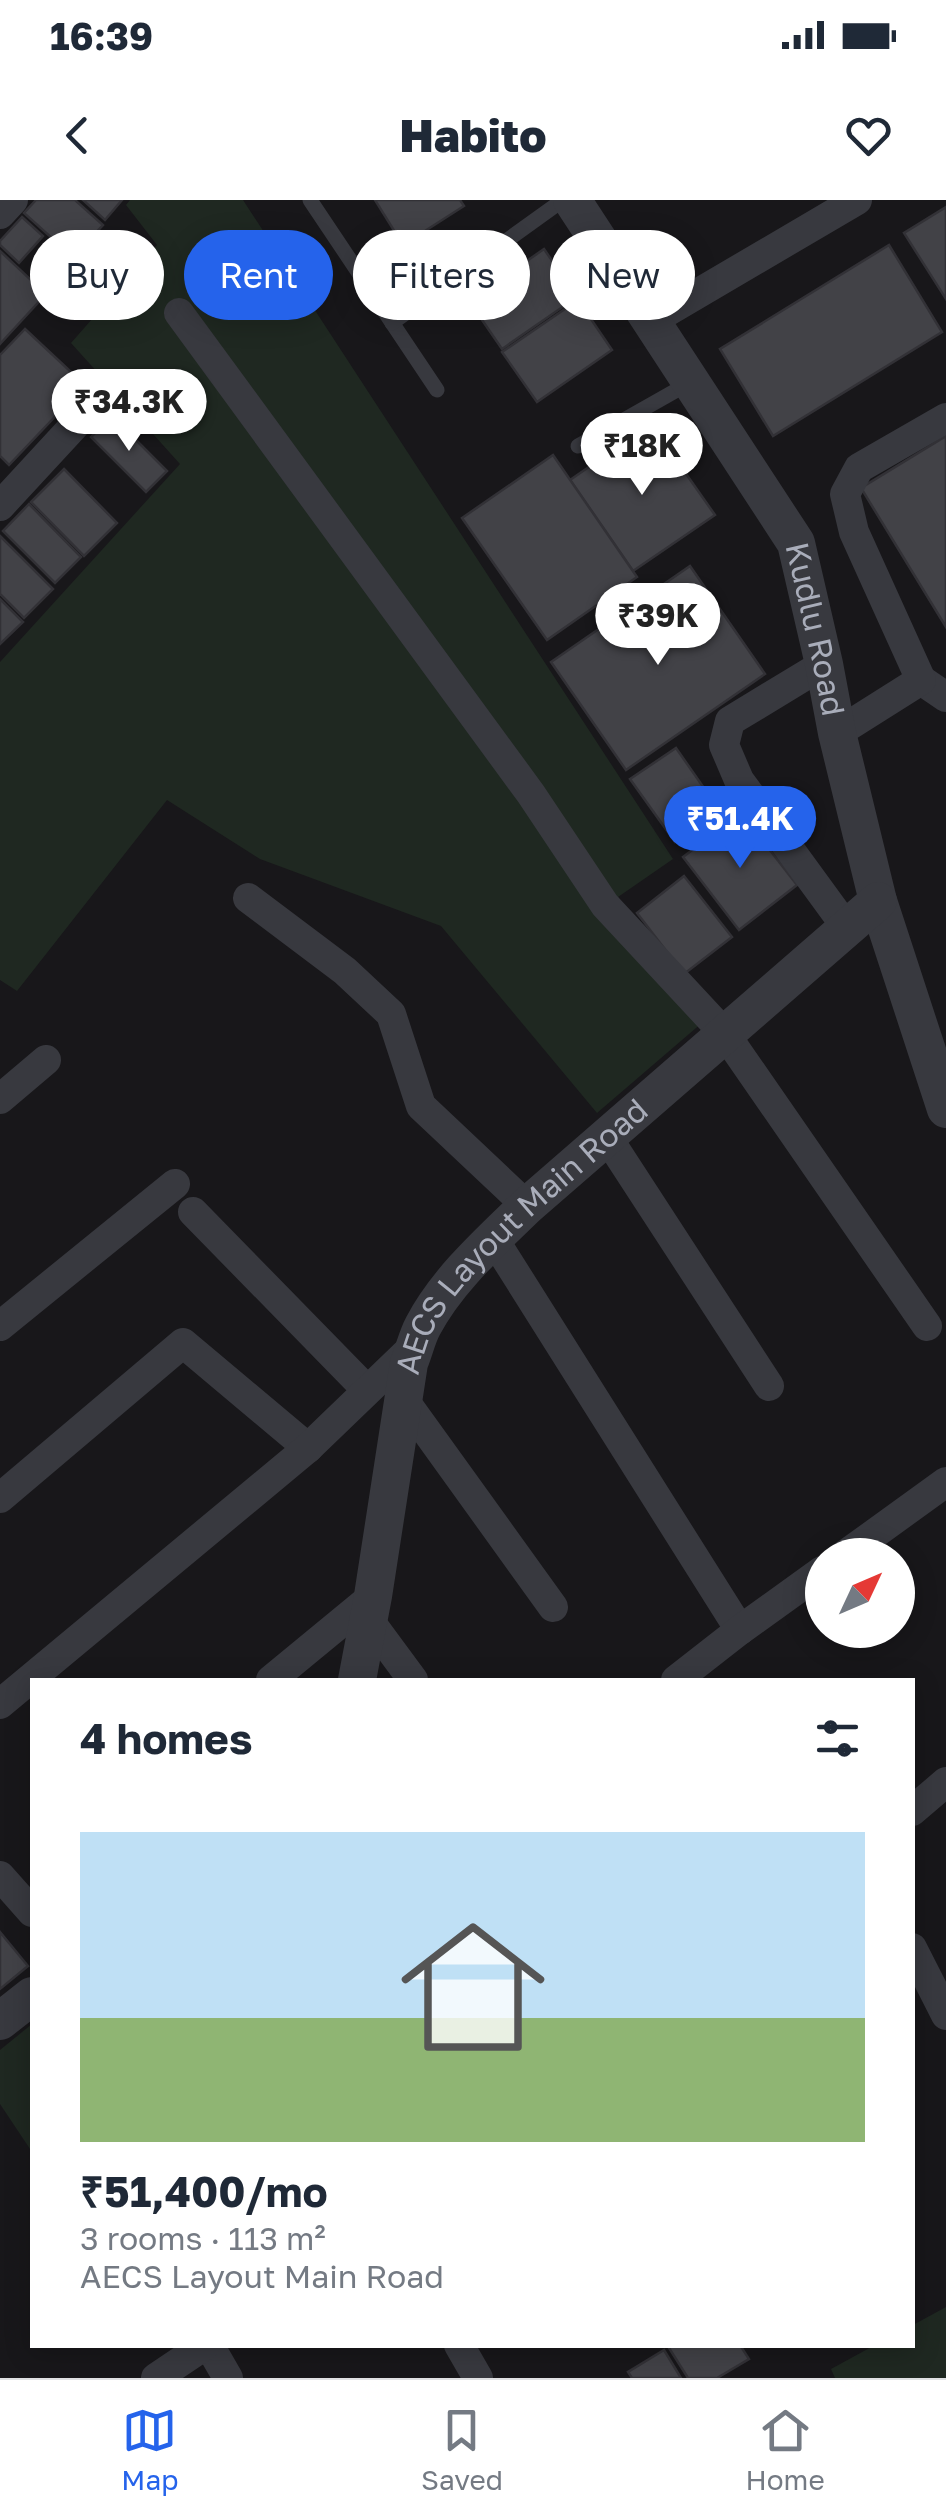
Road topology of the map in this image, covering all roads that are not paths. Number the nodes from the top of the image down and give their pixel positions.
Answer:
1 (12, 200) edge
2 (310, 200) edge
3 (562, 200) edge
4 (572, 200) edge
5 (857, 200) edge
6 (0, 214) edge
7 (179, 314) dead end
8 (651, 321) junction
9 (392, 324) junction
10 (691, 382) junction
11 (437, 390) dead end
12 (98, 401) dead end
13 (946, 418) edge
14 (578, 446) dead end
15 (0, 506) edge
16 (824, 664) junction
17 (934, 689) edge
18 (837, 733) junction
19 (248, 898) dead end
20 (878, 901) junction
21 (847, 928) junction
22 (726, 1034) junction
23 (46, 1060) dead end
24 (0, 1098) edge
25 (946, 1109) edge
26 (607, 1137) junction
27 (175, 1184) dead end
28 (527, 1206) junction
29 (193, 1212) dead end
30 (493, 1238) junction
31 (0, 1326) edge
32 (928, 1326) dead end
33 (416, 1344) junction
34 (769, 1386) dead end
35 (368, 1390) junction
36 (404, 1400) junction
37 (308, 1448) junction
38 (946, 1482) edge
39 (0, 1498) edge
40 (869, 1538) edge
41 (805, 1583) edge
42 (553, 1607) dead end
43 (370, 1608) junction
44 (740, 1630) junction
45 (31, 1678) edge
46 (274, 1678) edge
47 (357, 1678) edge
48 (411, 1678) edge
49 (679, 1678) edge
50 (30, 1679) edge
51 (0, 1704) edge
52 (946, 1782) edge
53 (915, 1808) edge
54 (915, 1954) edge
55 (30, 1998) edge
56 (946, 2014) edge
57 (0, 2021) edge
58 (202, 2348) edge
59 (209, 2348) edge
60 (461, 2348) edge
61 (156, 2378) edge
62 (228, 2378) edge
63 (478, 2378) edge

1 - 6 street
2 - 9 lane
3 - 9 lane
4 - 8 street, Kudlu Road
5 - 8 street
7 - 22 street
8 - 10 street, Kudlu Road
9 - 11 lane
10 - 14 lane
10 - 16 street, Kudlu Road
12 - 15 street
13 - 17 street
16 - 18 street, Kudlu Road
16 - 21 street
17 - 18 street
18 - 20 street, Kudlu Road
19 - 28 street
20 - 21 street, AECS Layout Main Road
20 - 25 street, Kudlu Road
21 - 22 street, AECS Layout Main Road
22 - 26 street, AECS Layout Main Road
22 - 32 street
23 - 24 street
26 - 28 street, AECS Layout Main Road
26 - 34 street
27 - 31 street
28 - 30 street, AECS Layout Main Road
29 - 35 street
30 - 33 street, AECS Layout Main Road
30 - 44 street
33 - 35 street
33 - 36 street, AECS Layout Main Road
35 - 37 street
36 - 42 street
36 - 43 street, AECS Layout Main Road
37 - 39 street
37 - 45 street
38 - 40 street
41 - 44 street
43 - 46 street
43 - 47 street, AECS Layout Main Road
43 - 48 street
44 - 49 street
50 - 51 street
52 - 53 street
54 - 56 street
55 - 57 street
58 - 61 street
59 - 62 street
60 - 63 street

